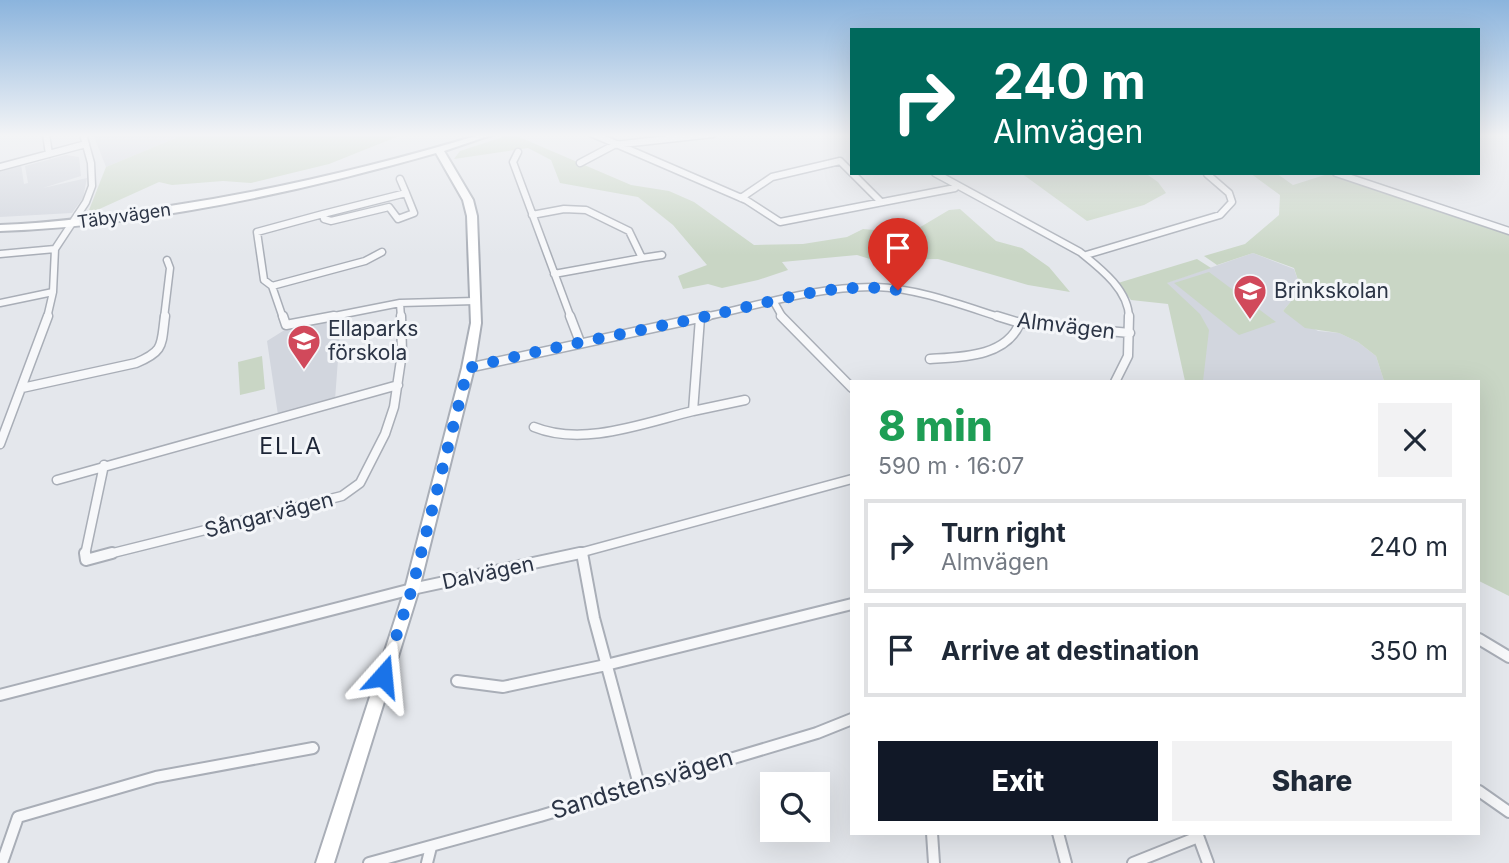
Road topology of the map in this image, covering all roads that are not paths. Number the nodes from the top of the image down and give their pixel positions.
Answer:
1 (91, 174) edge
2 (339, 174) edge
3 (453, 174) edge
4 (517, 174) edge
5 (684, 174) edge
6 (784, 174) edge
7 (854, 175) edge
8 (937, 175) edge
9 (1208, 175) edge
10 (1342, 175) edge
11 (400, 179) dead end
12 (955, 188) junction
13 (406, 193) junction
14 (741, 198) junction
15 (881, 202) junction
16 (323, 215) junction
17 (532, 215) junction
18 (71, 224) junction
19 (0, 228) edge
20 (1509, 231) edge
21 (55, 249) junction
22 (382, 252) dead end
23 (0, 254) edge
24 (662, 255) dead end
25 (1086, 255) junction
26 (642, 258) junction
27 (167, 260) dead end
28 (555, 274) junction
29 (272, 286) junction
30 (53, 292) junction
31 (475, 301) junction
32 (774, 302) junction
33 (0, 303) edge
34 (400, 303) junction
35 (699, 318) junction
36 (1020, 323) junction
37 (1130, 333) junction
38 (580, 342) junction
39 (930, 359) dead end
40 (468, 368) junction
41 (1116, 380) edge
42 (398, 385) junction
43 (850, 386) edge
44 (22, 388) junction
45 (745, 400) dead end
46 (693, 411) junction
47 (534, 427) dead end
48 (0, 444) edge
49 (104, 465) junction
50 (57, 480) dead end
51 (850, 480) edge
52 (582, 553) junction
53 (412, 589) junction
54 (850, 604) edge
55 (1480, 640) edge
56 (1509, 657) edge
57 (606, 665) junction
58 (457, 681) dead end
59 (0, 695) edge
60 (850, 720) edge
61 (313, 748) dead end
62 (639, 785) junction
63 (1480, 792) edge
64 (1509, 812) edge
65 (932, 835) edge
66 (1059, 835) edge
67 (1197, 835) edge
68 (431, 847) junction
69 (2, 863) edge
70 (325, 863) edge
71 (369, 863) edge
72 (427, 863) edge
73 (934, 863) edge
74 (1066, 863) edge
75 (1133, 863) edge
76 (1208, 863) edge

1 - 18 street
2 - 18 street, Täbyvägen
3 - 31 street
4 - 17 street
5 - 14 street
6 - 14 street
7 - 15 street
8 - 12 street
9 - 25 street
10 - 20 street
11 - 13 street
12 - 15 street
12 - 25 street
13 - 16 street
13 - 16 street
14 - 15 street
16 - 29 street
17 - 26 street
17 - 28 street
18 - 19 street, Täbyvägen
18 - 21 street
21 - 23 street
21 - 30 street
22 - 29 street
24 - 26 street
25 - 37 street
26 - 28 street
27 - 44 street
28 - 38 street
29 - 34 street
30 - 33 street
30 - 44 street
31 - 34 street
31 - 40 street
32 - 35 street, Almvägen
32 - 36 street, Almvägen
32 - 43 street
34 - 42 street, Sångarvägen
35 - 38 street, Almvägen
35 - 46 street
36 - 37 street, Almvägen
36 - 39 street
37 - 41 street
38 - 40 street, Almvägen
40 - 53 street
42 - 49 street
42 - 49 street, Sångarvägen
44 - 48 street
45 - 46 street
46 - 47 street
49 - 50 street
51 - 52 street, Dalvägen
52 - 53 street, Dalvägen
52 - 57 street
53 - 59 street, Dalvägen
53 - 70 street
54 - 57 street
55 - 56 street
57 - 58 street
57 - 62 street
60 - 62 street, Sandstensvägen
61 - 69 street
62 - 68 street, Sandstensvägen
63 - 64 street
65 - 73 street
66 - 74 street
67 - 75 street
67 - 76 street
68 - 71 street, Sandstensvägen
68 - 72 street

